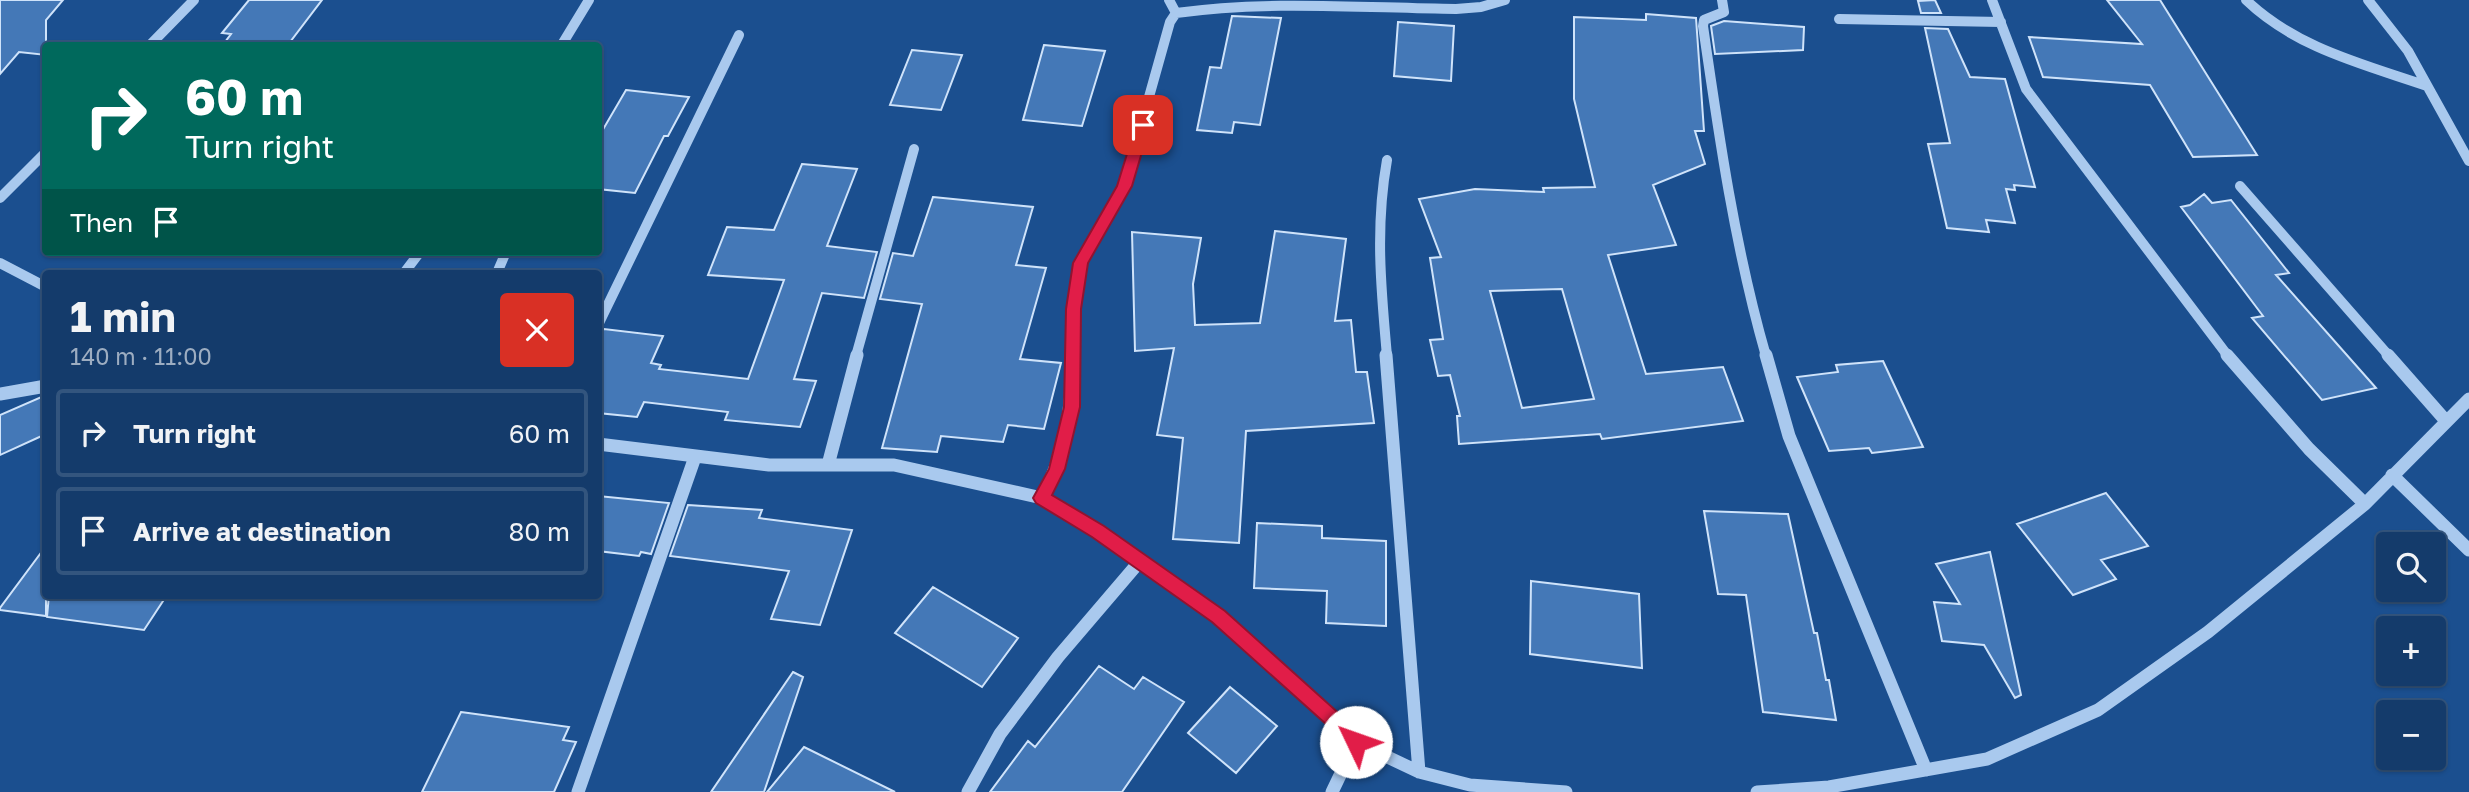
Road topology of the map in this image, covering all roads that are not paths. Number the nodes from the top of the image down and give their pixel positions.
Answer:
1 (194, 0) edge
2 (589, 0) edge
3 (1169, 0) edge
4 (1505, 0) edge
5 (1722, 0) edge
6 (1992, 0) edge
7 (2246, 0) edge
8 (2368, 0) edge
9 (1276, 2) edge
10 (1176, 13) junction
11 (1839, 19) dead end
12 (2001, 22) junction
13 (739, 35) dead end
14 (153, 42) edge
15 (563, 42) edge
16 (2427, 86) junction
17 (914, 149) dead end
18 (42, 156) edge
19 (1387, 160) dead end
20 (2469, 161) edge
21 (2240, 186) dead end
22 (0, 198) edge
23 (417, 256) edge
24 (0, 263) edge
25 (406, 270) edge
26 (42, 285) edge
27 (602, 316) edge
28 (42, 387) edge
29 (0, 394) edge
30 (2469, 399) edge
31 (2446, 421) junction
32 (602, 445) edge
33 (695, 457) junction
34 (828, 465) junction
35 (2392, 475) junction
36 (1042, 498) junction
37 (2365, 504) junction
38 (2469, 550) edge
39 (1140, 561) junction
40 (1356, 742) junction
41 (1926, 770) junction
42 (1419, 772) junction
43 (1849, 788) edge
44 (578, 792) edge
45 (968, 792) edge
46 (1332, 792) edge
47 (1566, 792) edge
48 (1757, 792) edge

1 - 14 street
2 - 15 street
3 - 10 street
4 - 9 street
5 - 41 street
6 - 12 street
7 - 16 street
8 - 16 street
9 - 10 street
10 - 36 street
11 - 12 street
12 - 37 street
13 - 27 street
16 - 20 street
17 - 34 street
18 - 22 street
19 - 42 street
21 - 31 street
23 - 25 street
24 - 26 street
28 - 29 street
30 - 31 street
31 - 35 street
32 - 33 street
33 - 34 street
33 - 44 street
34 - 36 street
35 - 37 street
35 - 38 street
36 - 39 street
37 - 41 street
39 - 40 street
39 - 45 street
40 - 42 street
40 - 46 street
41 - 43 street
42 - 47 street
43 - 48 street

